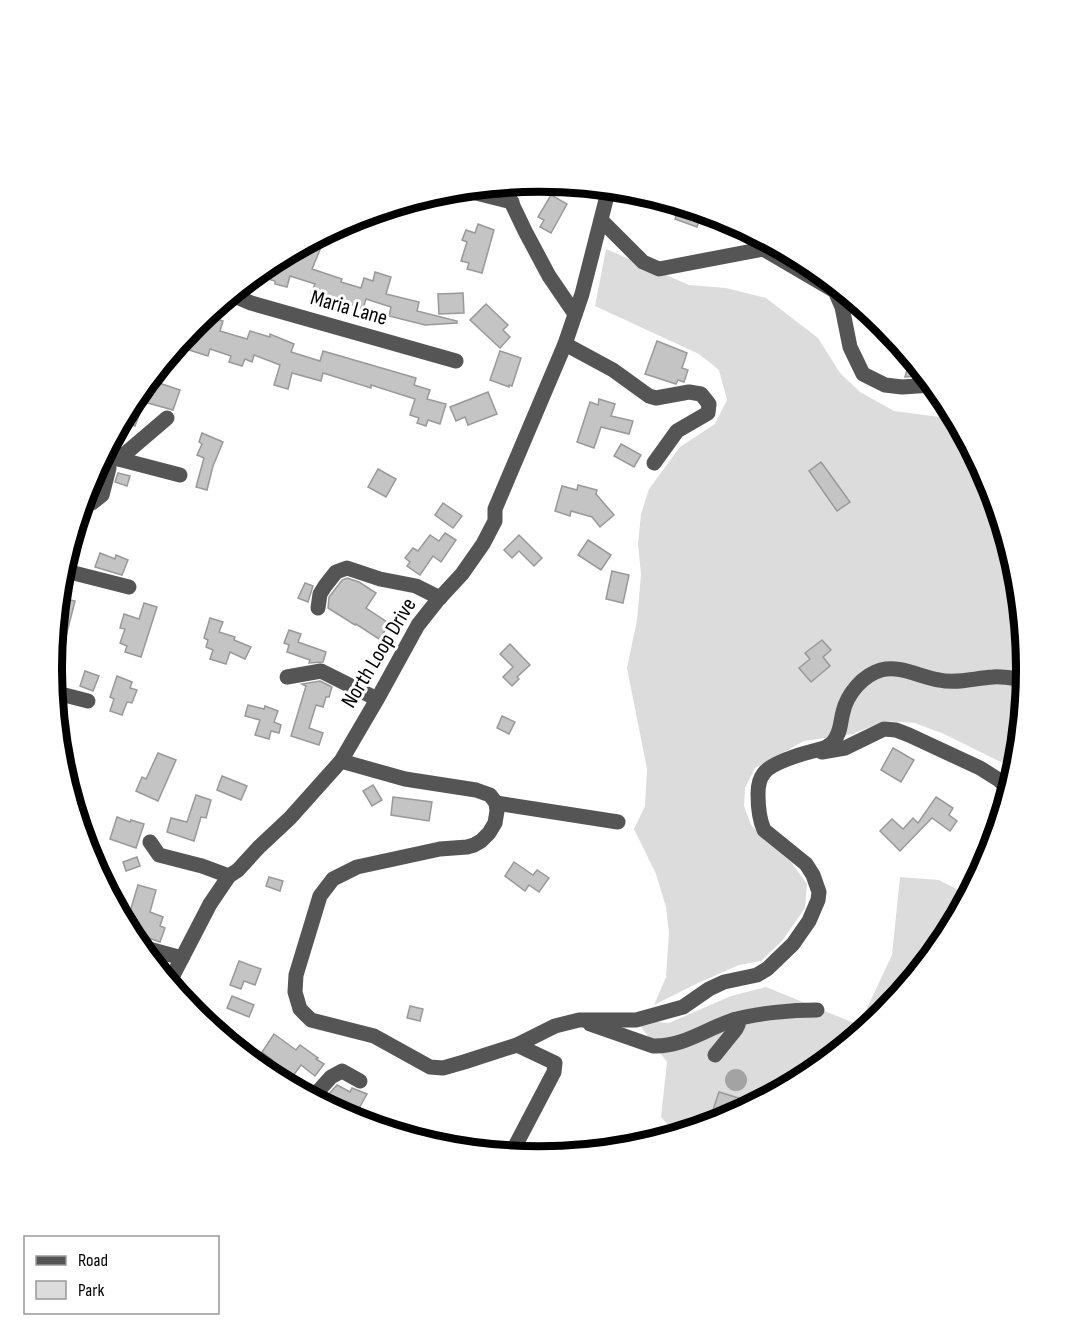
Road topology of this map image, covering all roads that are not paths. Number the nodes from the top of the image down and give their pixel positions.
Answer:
1 (510, 192) edge
2 (607, 197) edge
3 (601, 220) junction
4 (809, 276) edge
5 (239, 298) edge
6 (839, 299) edge
7 (575, 314) junction
8 (565, 344) junction
9 (456, 361) dead end
10 (922, 386) edge
11 (167, 418) dead end
12 (112, 457) edge
13 (119, 459) junction
14 (654, 463) dead end
15 (107, 467) edge
16 (180, 475) dead end
17 (92, 503) edge
18 (72, 572) edge
19 (129, 587) dead end
20 (440, 598) junction
21 (318, 608) dead end
22 (286, 676) dead end
23 (1015, 679) edge
24 (63, 695) edge
25 (377, 699) junction
26 (88, 701) dead end
27 (801, 755) junction
28 (340, 762) junction
29 (1001, 782) edge
30 (496, 803) junction
31 (618, 822) dead end
32 (150, 842) dead end
33 (229, 876) junction
34 (154, 950) edge
35 (182, 958) junction
36 (173, 975) edge
37 (818, 1010) dead end
38 (579, 1020) junction
39 (734, 1020) junction
40 (517, 1045) junction
41 (715, 1056) dead end
42 (360, 1081) dead end
43 (318, 1092) edge
44 (516, 1145) edge

1 - 7 street
2 - 3 street, North Loop Drive
3 - 4 street
3 - 7 street, North Loop Drive
5 - 9 street, Maria Lane
6 - 10 street
7 - 8 street, North Loop Drive
8 - 14 street
8 - 20 street, North Loop Drive
11 - 13 street
12 - 13 street
13 - 16 street
15 - 17 street
18 - 19 street
20 - 21 street
20 - 25 street, North Loop Drive
22 - 25 street
23 - 27 street
24 - 26 street
25 - 28 street, North Loop Drive
27 - 29 street
27 - 38 street
28 - 30 street
28 - 33 street, North Loop Drive
30 - 31 street
30 - 40 street
32 - 33 street
33 - 35 street, North Loop Drive
34 - 35 street
35 - 36 street, North Loop Drive
37 - 39 street
38 - 39 street
38 - 40 street
39 - 41 street
40 - 44 street
42 - 43 street

